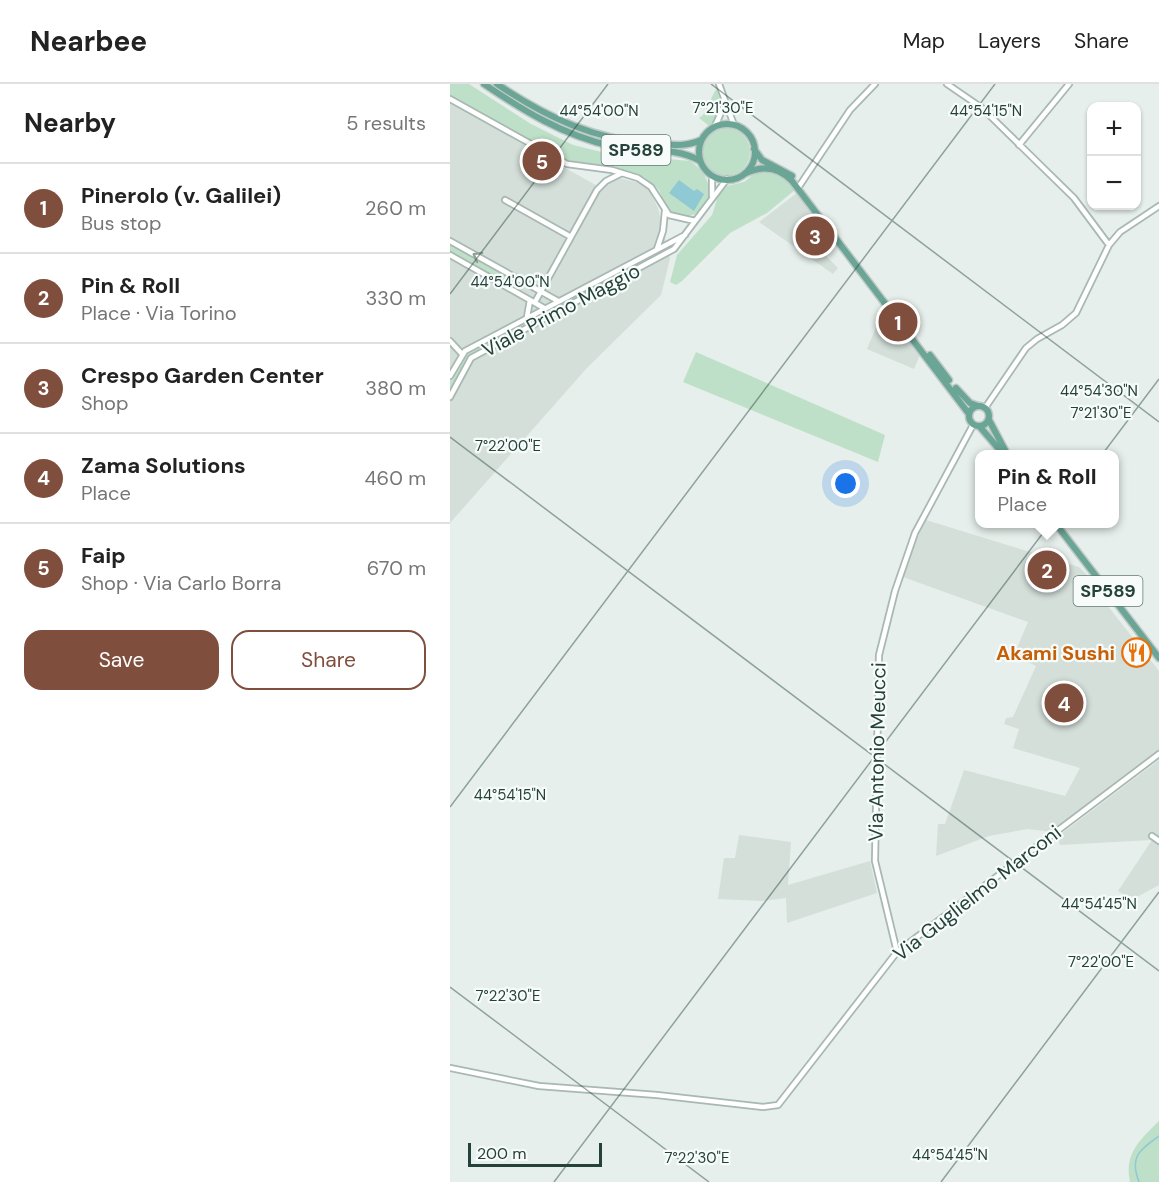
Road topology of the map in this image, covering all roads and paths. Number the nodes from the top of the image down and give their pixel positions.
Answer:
1 (484, 84) edge
2 (497, 84) edge
3 (719, 84) edge
4 (875, 84) edge
5 (947, 84) edge
6 (1069, 84) edge
7 (450, 99) edge
8 (725, 103) junction
9 (734, 124) junction
10 (715, 126) junction
11 (701, 140) junction
12 (1019, 145) junction
13 (754, 149) junction
14 (700, 161) junction
15 (622, 173) junction
16 (744, 174) junction
17 (712, 175) junction
18 (727, 180) junction
19 (800, 185) junction
20 (712, 196) junction
21 (505, 200) dead end
22 (1159, 206) edge
23 (665, 212) junction
24 (695, 221) junction
25 (685, 235) junction
26 (571, 237) junction
27 (450, 241) edge
28 (1109, 245) junction
29 (654, 250) junction
30 (450, 255) edge
31 (655, 260) junction
32 (541, 292) junction
33 (533, 301) junction
34 (558, 301) junction
35 (550, 305) junction
36 (544, 308) junction
37 (555, 314) junction
38 (527, 317) junction
39 (450, 341) edge
40 (462, 354) junction
41 (450, 376) edge
42 (450, 397) edge
43 (982, 407) junction
44 (969, 414) junction
45 (989, 420) junction
46 (973, 425) junction
47 (980, 427) junction
48 (1001, 450) edge
49 (1003, 450) edge
50 (1061, 528) edge
51 (1061, 528) edge
52 (1159, 652) edge
53 (1159, 658) edge
54 (1159, 754) edge
55 (1152, 836) dead end
56 (1159, 841) edge
57 (897, 952) junction
58 (450, 1068) edge

1 - 14 main road, SP589
2 - 11 main road, SP589
3 - 8 street
4 - 19 street
5 - 12 street
6 - 12 street
7 - 15 street
8 - 9 street
8 - 10 street
9 - 10 main road
9 - 13 main road
10 - 11 main road
11 - 14 main road, SP589
12 - 28 street
13 - 16 main road
13 - 19 main road
14 - 17 main road
15 - 23 street
15 - 26 street
16 - 18 main road
16 - 44 main road
17 - 18 main road
17 - 20 street
18 - 20 street, Viale Primo Maggio
19 - 43 main road
20 - 24 street, Viale Primo Maggio
21 - 26 street
22 - 28 street
23 - 24 street
23 - 29 street
24 - 25 street, Viale Primo Maggio
25 - 29 street, Viale Primo Maggio
25 - 31 street, Viale Primo Maggio
26 - 32 street
32 -> 27 street
28 - 43 street
29 - 31 street
29 - 34 street, Viale Primo Maggio
30 - 33 street
31 - 37 street, Viale Primo Maggio
32 - 33 street
32 - 34 street
33 - 36 street
33 - 38 street
34 - 35 street, Viale Primo Maggio
35 - 36 street, Viale Primo Maggio
35 - 37 street
36 - 38 street, Viale Primo Maggio
37 - 42 street, Viale Primo Maggio
38 - 40 street, Viale Primo Maggio
39 - 40 street
40 - 41 street, Viale Primo Maggio
43 - 44 main road
43 - 45 main road
44 - 46 main road
45 - 47 main road
45 - 49 main road
46 - 47 main road
46 - 57 street, Via Antonio Meucci
47 - 48 main road
50 - 52 main road, SP589
51 - 53 main road, SP589
54 - 57 street, Via Guglielmo Marconi
55 - 56 street
57 - 58 street, Via Guglielmo Marconi

